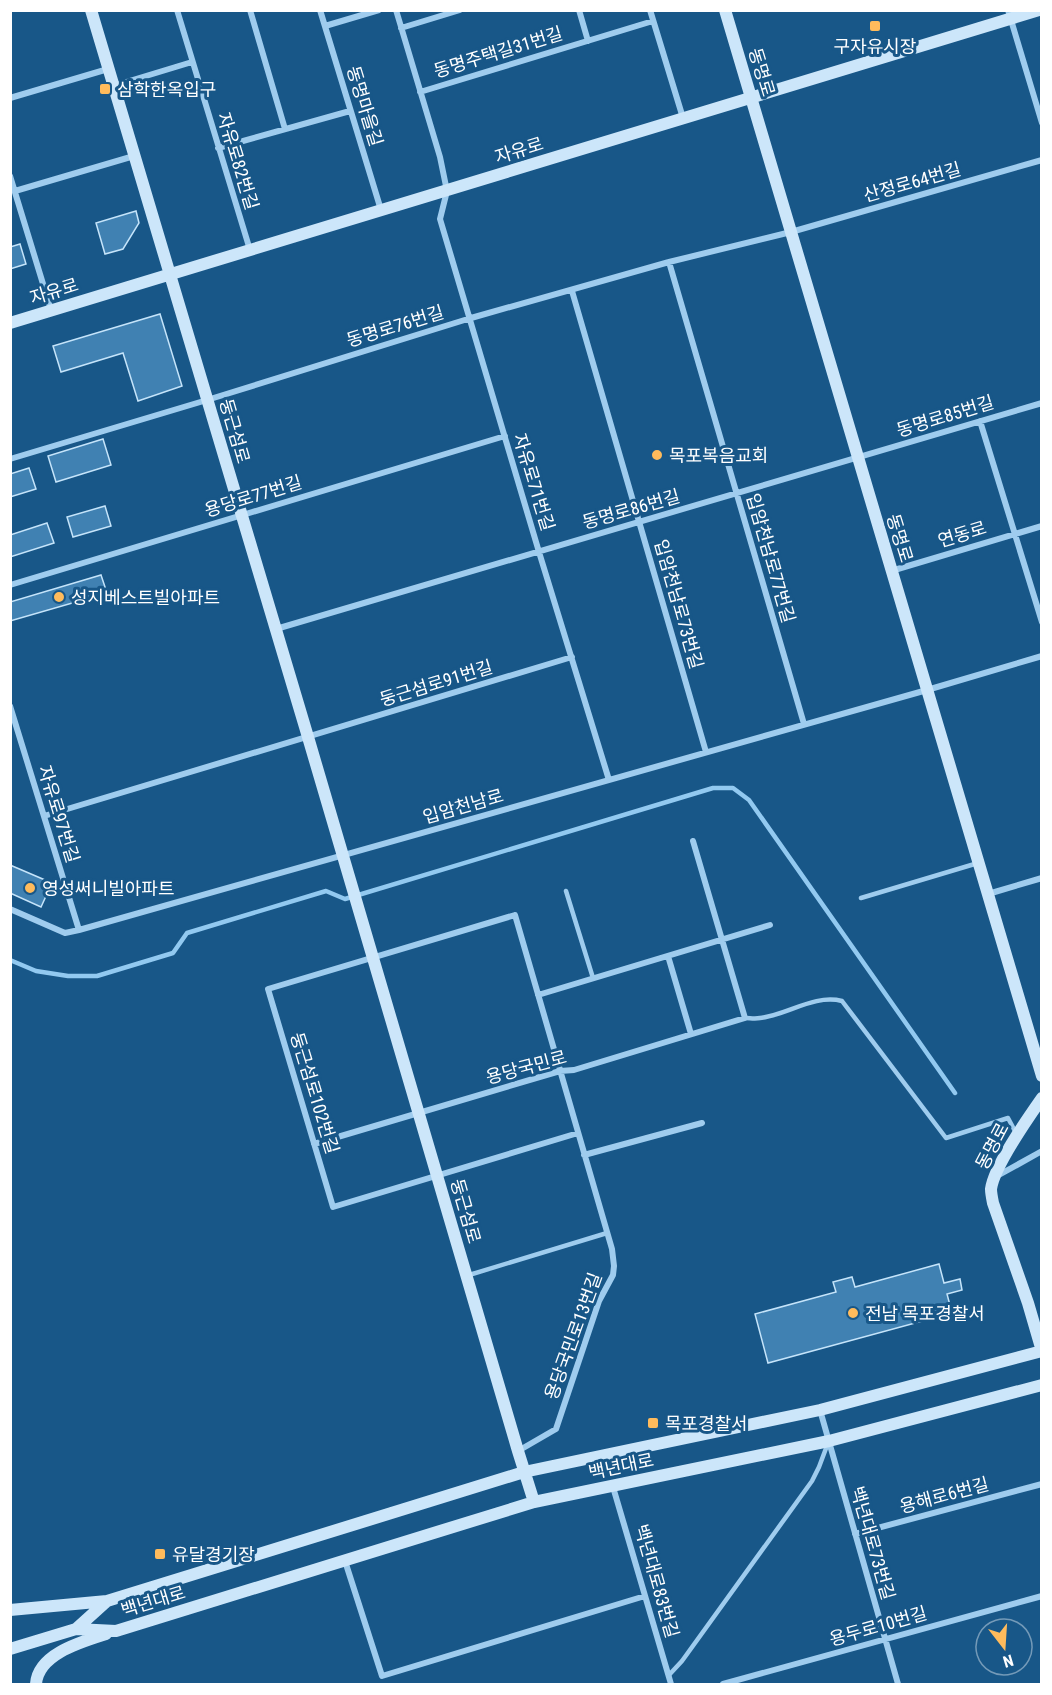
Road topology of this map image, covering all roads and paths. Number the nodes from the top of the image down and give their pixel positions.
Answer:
1 (91, 10) edge
2 (177, 10) edge
3 (250, 10) edge
4 (320, 10) edge
5 (379, 10) edge
6 (396, 10) edge
7 (460, 10) edge
8 (579, 10) edge
9 (650, 10) edge
10 (725, 10) edge
11 (1039, 10) edge
12 (1009, 15) edge
13 (653, 21) junction
14 (325, 26) junction
15 (401, 28) junction
16 (588, 41) junction
17 (192, 62) junction
18 (108, 69) junction
19 (113, 86) junction
20 (420, 92) junction
21 (10, 98) edge
22 (751, 98) junction
23 (350, 111) junction
24 (684, 118) junction
25 (1041, 123) edge
26 (285, 129) junction
27 (218, 148) junction
28 (134, 156) junction
29 (1041, 160) edge
30 (10, 176) edge
31 (15, 191) junction
32 (447, 191) junction
33 (381, 211) junction
34 (791, 232) junction
35 (250, 250) junction
36 (669, 262) junction
37 (170, 275) junction
38 (572, 291) junction
39 (51, 311) junction
40 (471, 318) junction
41 (10, 323) edge
42 (207, 400) junction
43 (1041, 402) edge
44 (980, 421) junction
45 (505, 436) junction
46 (858, 458) junction
47 (10, 459) edge
48 (736, 493) junction
49 (241, 515) junction
50 (639, 522) junction
51 (1041, 526) edge
52 (1015, 534) junction
53 (539, 552) junction
54 (891, 571) junction
55 (10, 585) edge
56 (1041, 622) edge
57 (275, 629) junction
58 (1041, 656) edge
59 (572, 657) junction
60 (927, 690) junction
61 (10, 706) edge
62 (804, 724) junction
63 (308, 737) junction
64 (706, 752) junction
65 (609, 780) junction
66 (44, 816) junction
67 (693, 841) dead end
68 (343, 859) junction
69 (978, 863) junction
70 (1041, 878) edge
71 (566, 891) dead end
72 (988, 894) junction
73 (861, 898) dead end
74 (10, 909) edge
75 (770, 925) dead end
76 (79, 930) junction
77 (721, 939) junction
78 (668, 956) junction
79 (373, 959) junction
80 (593, 978) junction
81 (538, 995) junction
82 (746, 1018) junction
83 (691, 1034) junction
84 (560, 1071) junction
85 (1041, 1076) edge
86 (1041, 1098) edge
87 (418, 1113) junction
88 (702, 1123) dead end
89 (578, 1133) junction
90 (1017, 1134) junction
91 (314, 1144) junction
92 (1041, 1151) edge
93 (584, 1155) junction
94 (436, 1175) junction
95 (994, 1178) junction
96 (607, 1233) junction
97 (466, 1276) junction
98 (1041, 1351) edge
99 (1041, 1384) edge
100 (820, 1410) junction
101 (829, 1441) junction
102 (518, 1452) junction
103 (524, 1472) junction
104 (1041, 1484) edge
105 (613, 1487) junction
106 (534, 1502) junction
107 (855, 1534) junction
108 (345, 1561) junction
109 (645, 1596) junction
110 (1041, 1596) edge
111 (107, 1601) junction
112 (10, 1610) edge
113 (76, 1629) junction
114 (116, 1631) junction
115 (885, 1640) junction
116 (10, 1649) edge
117 (669, 1675) junction
118 (382, 1676) junction
119 (36, 1684) edge
120 (385, 1684) edge
121 (671, 1684) edge
122 (723, 1684) edge
123 (898, 1684) edge

1 - 18 street, 둥근섬로
2 - 17 street, 자유로82번길
3 - 26 street
4 - 14 street, 동명마을길
5 - 14 street
6 - 15 street
7 - 15 street
8 - 16 street
9 - 13 street
10 - 22 street, 동명로
11 - 12 street, 자유로
12 - 22 street, 자유로
12 - 25 street
13 - 16 street, 동명주택길31번길
13 - 24 street
14 - 23 street, 동명마을길
15 - 20 street
16 - 20 street, 동명주택길31번길
17 - 19 street
17 - 27 street, 자유로82번길
18 - 19 street, 둥근섬로
18 - 21 street
19 - 28 street, 둥근섬로
20 - 32 street
22 - 24 street, 자유로
22 - 34 street, 동명로
23 - 26 street
23 - 33 street, 동명마을길
24 - 32 street, 자유로
26 - 27 street
27 - 35 street, 자유로82번길
28 - 31 street
28 - 37 street, 둥근섬로
29 - 34 street, 산정로64번길
30 - 31 street
31 - 39 street
32 - 33 street, 자유로
32 - 40 street, 자유로71번길
33 - 35 street, 자유로
34 - 36 street, 동명로76번길
34 - 46 street, 동명로
35 - 37 street, 자유로
36 - 38 street, 동명로76번길
36 - 48 street, 입암천남로77번길
37 - 39 street, 자유로
37 - 42 street, 둥근섬로
38 - 40 street, 동명로76번길
38 - 50 street, 입암천남로73번길
39 - 41 street, 자유로
40 - 42 street, 동명로76번길
40 - 45 street, 자유로71번길
42 - 47 street, 동명로76번길
42 - 49 street, 둥근섬로
43 - 44 street, 동명로85번길
44 - 46 street, 동명로85번길
44 - 52 street
45 - 49 street, 용당로77번길
45 - 53 street, 자유로71번길
46 - 48 street, 동명로86번길
46 - 54 street, 동명로
48 - 50 street, 동명로86번길
48 - 62 street, 입암천남로77번길
49 - 55 street, 용당로77번길
49 - 57 street, 둥근섬로
50 - 53 street, 동명로86번길
50 - 64 street, 입암천남로73번길
51 - 52 street, 연동로
52 - 54 street, 연동로
52 - 56 street
53 - 57 street, 동명로86번길
53 - 59 street, 자유로71번길
54 - 60 street, 동명로
57 - 63 street, 둥근섬로
58 - 60 street, 입암천남로
59 - 63 street, 둥근섬로91번길
59 - 65 street, 자유로71번길
60 - 62 street, 입암천남로
60 - 69 street, 동명로
61 - 66 street, 자유로97번길
62 - 64 street, 입암천남로
63 - 66 street, 둥근섬로91번길
63 - 68 street, 둥근섬로
64 - 65 street, 입암천남로
65 - 68 street, 입암천남로
66 - 76 street, 자유로97번길
67 - 77 street
68 - 76 street, 입암천남로
68 - 79 street, 둥근섬로
69 - 72 street, 동명로
69 - 73 lane
70 - 72 street
71 - 80 lane
72 - 85 street, 동명로
74 - 76 street, 입암천남로
75 - 77 street
77 - 78 street
77 - 82 street
78 - 80 street
78 - 83 street
79 - 81 street, 용당국민로13번길
79 - 87 street, 둥근섬로
79 - 91 street, 둥근섬로102번길
80 - 81 street
81 - 84 street, 용당국민로13번길
82 - 83 street, 용당국민로
82 - 90 lane
83 - 84 street, 용당국민로
84 - 87 street, 용당국민로
84 - 89 street, 용당국민로13번길
86 - 90 street, 동명로
87 - 91 street, 용당국민로
87 - 94 street, 둥근섬로
88 - 93 street
89 - 93 street, 용당국민로13번길
89 - 94 street
90 - 95 street, 동명로
91 - 94 street, 둥근섬로102번길
92 - 95 street
93 - 96 street, 용당국민로13번길
94 - 97 street, 둥근섬로
95 - 98 street, 동명로
96 - 97 lane
96 - 102 street, 용당국민로13번길
97 - 102 street, 둥근섬로
98 - 100 street, 백년대로
99 - 101 street, 백년대로
100 - 101 street, 백년대로73번길
100 - 103 street, 백년대로
101 - 105 street, 백년대로
101 - 107 street, 백년대로73번길
101 - 117 lane
102 - 103 street, 둥근섬로
103 - 106 street, 둥근섬로
103 - 111 street, 백년대로
104 - 107 street, 용해로6번길
105 - 106 street, 백년대로
105 - 109 street, 백년대로83번길
106 - 108 street, 백년대로
107 - 115 street, 백년대로73번길
108 - 114 street, 백년대로
108 - 118 street
109 - 117 street, 백년대로83번길
109 - 118 street
110 - 115 street, 용두로10번길
111 - 112 street
111 - 113 street, 백년대로
113 - 114 street, 백년대로
113 - 116 street
114 - 119 street
115 - 122 street, 용두로10번길
115 - 123 street, 백년대로73번길
117 - 121 street, 백년대로83번길
118 - 120 street

